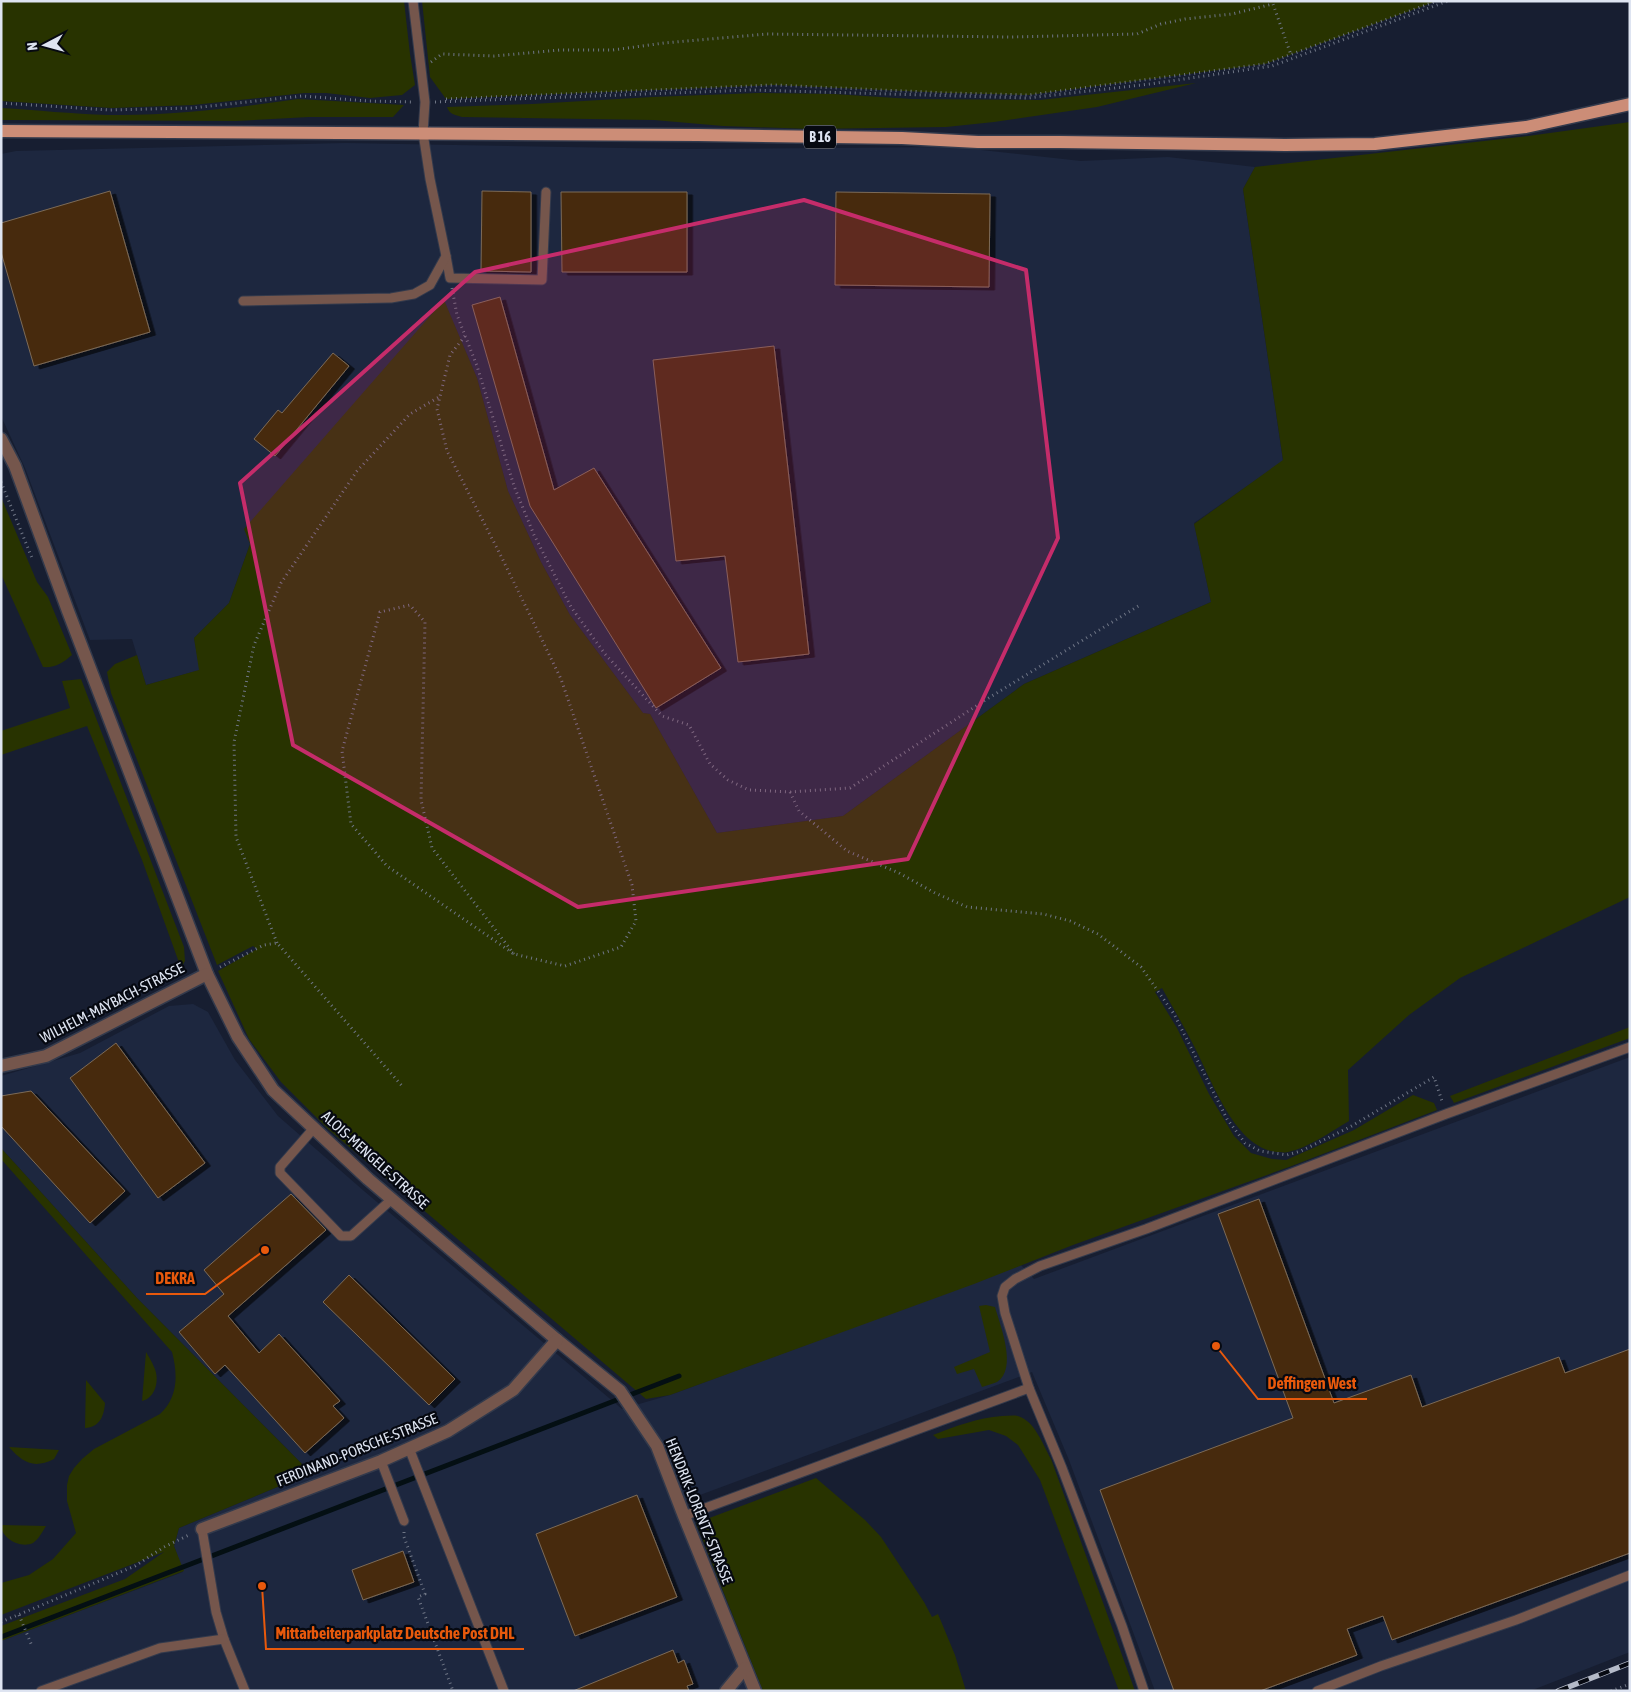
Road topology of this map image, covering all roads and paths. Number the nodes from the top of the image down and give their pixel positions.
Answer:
1 (413, 1) edge
2 (1437, 1) edge
3 (1448, 1) edge
4 (1273, 3) edge
5 (1293, 58) junction
6 (424, 67) dead end
7 (446, 99) dead end
8 (425, 102) junction
9 (1, 103) edge
10 (1630, 104) edge
11 (3, 133) edge
12 (423, 133) junction
13 (546, 192) dead end
14 (446, 256) junction
15 (450, 278) junction
16 (242, 300) dead end
17 (465, 336) junction
18 (440, 397) junction
19 (1, 440) edge
20 (1140, 605) dead end
21 (790, 792) junction
22 (277, 943) junction
23 (514, 954) junction
24 (207, 974) junction
25 (1630, 1047) edge
26 (1, 1066) edge
27 (403, 1087) dead end
28 (1446, 1114) junction
29 (314, 1128) junction
30 (392, 1199) junction
31 (557, 1340) junction
32 (1029, 1388) junction
33 (409, 1448) junction
34 (381, 1461) junction
35 (684, 1516) junction
36 (404, 1521) joint
37 (202, 1529) junction
38 (1630, 1575) edge
39 (19, 1615) junction
40 (1, 1622) edge
41 (224, 1639) junction
42 (32, 1646) dead end
43 (745, 1668) junction
44 (1630, 1684) edge
45 (41, 1691) edge
46 (245, 1691) edge
47 (453, 1691) edge
48 (504, 1691) edge
49 (726, 1691) edge
50 (755, 1691) edge
51 (1144, 1691) edge
52 (1317, 1691) edge
53 (1611, 1691) edge

1 - 8 lane
2 - 7 path
3 - 5 path
4 - 5 path
4 - 6 path
5 - 8 path
8 - 9 path
8 - 12 lane
10 - 12 main road, B 16
11 - 12 main road, B 16
12 - 14 lane
13 - 15 lane
14 - 15 lane
14 - 16 lane
15 - 17 path
17 - 18 path
17 - 21 path
18 - 22 path
18 - 23 path
19 - 24 street, ALOIS-MENGELE-STRASSE
20 - 21 path
21 - 28 path
22 - 24 path
22 - 27 path
23 - 23 path
24 - 26 street, WILHELM-MAYBACH-STRASSE
24 - 29 street, ALOIS-MENGELE-STRASSE
25 - 28 lane
28 - 32 lane
29 - 30 street, ALOIS-MENGELE-STRASSE
29 - 30 lane
30 - 31 street, ALOIS-MENGELE-STRASSE
31 - 33 street, FERDINAND-PORSCHE-STRASSE
31 - 35 street, HENDRIK-LORENTZ-STRASSE
32 - 35 lane
32 - 51 lane
33 - 34 street, FERDINAND-PORSCHE-STRASSE
33 - 48 lane
34 - 36 lane
34 - 37 street, FERDINAND-PORSCHE-STRASSE
35 - 43 street, HENDRIK-LORENTZ-STRASSE
36 - 47 path
37 - 39 path
37 - 41 lane
38 - 52 lane
39 - 40 path
39 - 42 path
41 - 45 lane
41 - 46 lane
43 - 49 street
43 - 50 street, HENDRIK-LORENTZ-STRASSE
44 - 53 path

